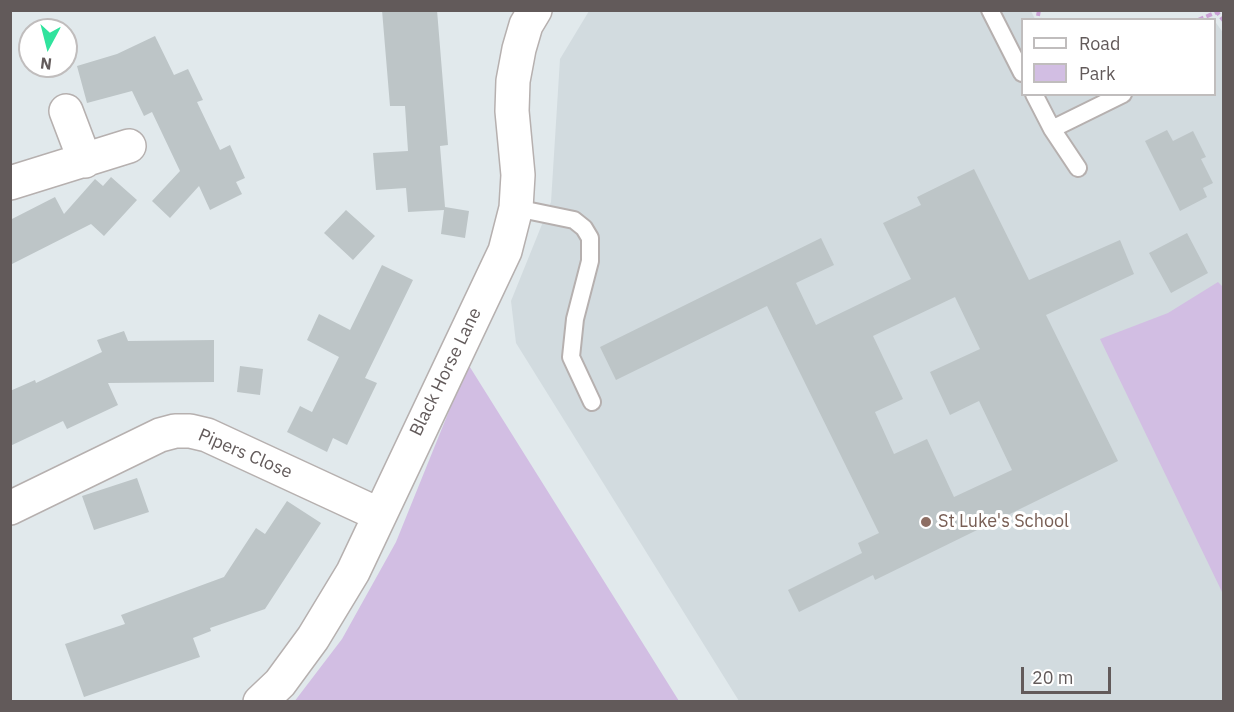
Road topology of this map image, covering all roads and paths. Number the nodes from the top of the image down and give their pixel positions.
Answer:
1 (535, 10) edge
2 (990, 10) edge
3 (1203, 18) edge
4 (1224, 21) edge
5 (1021, 69) edge
6 (1035, 96) edge
7 (1119, 96) edge
8 (66, 111) dead end
9 (1052, 129) junction
10 (129, 146) dead end
11 (85, 160) junction
12 (1078, 168) dead end
13 (10, 183) edge
14 (516, 208) junction
15 (592, 402) dead end
16 (10, 508) edge
17 (380, 515) junction
18 (260, 702) edge

1 - 14 street, Black Horse Lane
2 - 5 lane
3 - 4 path
6 - 9 lane
7 - 9 lane
8 - 11 street
9 - 12 lane
10 - 11 street
11 - 13 street
14 - 15 lane
14 - 17 street, Black Horse Lane
16 - 17 street, Pipers Close
17 - 18 street, Black Horse Lane

